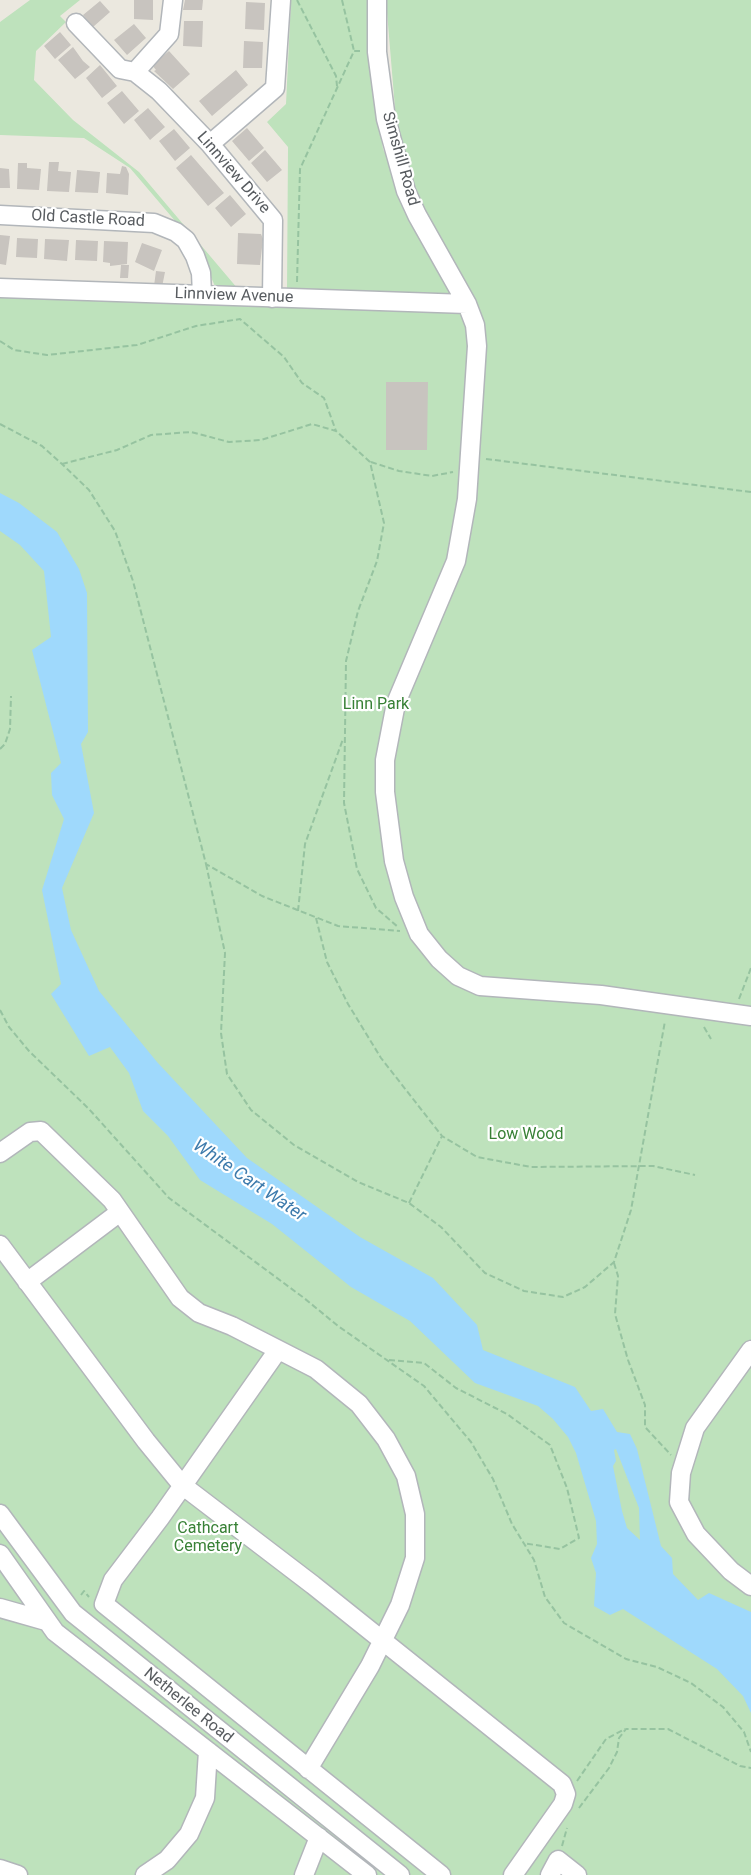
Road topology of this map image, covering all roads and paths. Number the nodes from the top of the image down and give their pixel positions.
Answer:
1 (173, 0) edge
2 (281, 0) edge
3 (297, 0) edge
4 (342, 0) edge
5 (377, 0) edge
6 (76, 23) dead end
7 (363, 50) dead end
8 (354, 51) junction
9 (135, 72) junction
10 (337, 89) junction
11 (210, 144) junction
12 (0, 215) edge
13 (0, 288) edge
14 (202, 294) junction
15 (279, 298) junction
16 (467, 304) junction
17 (0, 341) edge
18 (0, 424) edge
19 (336, 431) junction
20 (370, 462) junction
21 (468, 463) junction
22 (62, 464) junction
23 (751, 492) edge
24 (10, 696) dead end
25 (344, 736) junction
26 (0, 749) edge
27 (206, 864) junction
28 (298, 911) junction
29 (316, 918) junction
30 (751, 968) edge
31 (669, 1003) junction
32 (0, 1010) edge
33 (743, 1014) edge
34 (442, 1136) junction
35 (0, 1153) edge
36 (638, 1168) junction
37 (695, 1175) dead end
38 (410, 1203) junction
39 (120, 1212) junction
40 (0, 1245) edge
41 (614, 1262) junction
42 (27, 1282) junction
43 (278, 1350) junction
44 (751, 1350) edge
45 (386, 1360) junction
46 (681, 1473) junction
47 (182, 1485) junction
48 (0, 1514) edge
49 (523, 1543) junction
50 (0, 1554) edge
51 (751, 1586) edge
52 (0, 1608) edge
53 (46, 1620) junction
54 (384, 1641) junction
55 (627, 1729) junction
56 (208, 1751) junction
57 (751, 1752) edge
58 (751, 1768) edge
59 (308, 1769) junction
60 (566, 1794) junction
61 (575, 1814) dead end
62 (568, 1822) dead end
63 (319, 1837) junction
64 (554, 1868) edge
65 (0, 1869) edge
66 (304, 1870) edge
67 (6, 1875) edge
68 (18, 1875) edge
69 (145, 1875) edge
70 (367, 1875) edge
71 (400, 1875) edge
72 (441, 1875) edge
73 (513, 1875) edge
74 (577, 1875) edge

1 - 9 street
2 - 11 street
3 - 10 path
4 - 8 path
5 - 16 street, Simshill Road
6 - 9 street, Linnview Drive
7 - 8 path
8 - 10 path
9 - 11 street, Linnview Drive
10 - 15 path
11 - 15 street, Linnview Drive
12 - 14 street, Old Castle Road
13 - 14 street, Linnview Avenue
14 - 15 street, Linnview Avenue
15 - 16 street, Linnview Avenue
16 - 21 street, Simshill Road
17 - 19 path
18 - 22 path
19 - 20 path
19 - 22 path
20 - 21 path
20 - 25 path
21 - 23 path
21 - 31 street, Simshill Road
22 - 27 path
24 - 26 path
25 - 28 path
25 - 29 path
27 - 28 path
27 - 38 path
28 - 29 path
29 - 34 path
30 - 33 path
31 - 33 street, Simshill Road
31 - 36 path
32 - 45 path
34 - 36 path
34 - 38 path
35 - 39 street
36 - 37 path
36 - 41 path
38 - 41 path
39 - 42 street
39 - 43 street
40 - 42 street
41 - 46 path
42 - 47 street
43 - 47 street
43 - 54 street
44 - 46 street
45 - 49 path
45 - 49 path
46 - 51 street
47 - 54 street
47 - 59 street
48 - 71 street, Netherlee Road
49 - 57 path
50 - 53 street
52 - 53 street
53 - 56 street
54 - 59 street
54 - 60 street
55 - 58 path
55 - 60 path
55 - 61 path
56 - 63 street
56 - 69 street
59 - 72 street
60 - 73 street
62 - 64 path
63 - 66 street
63 - 70 street
64 - 74 street
65 - 67 street
65 - 68 street

